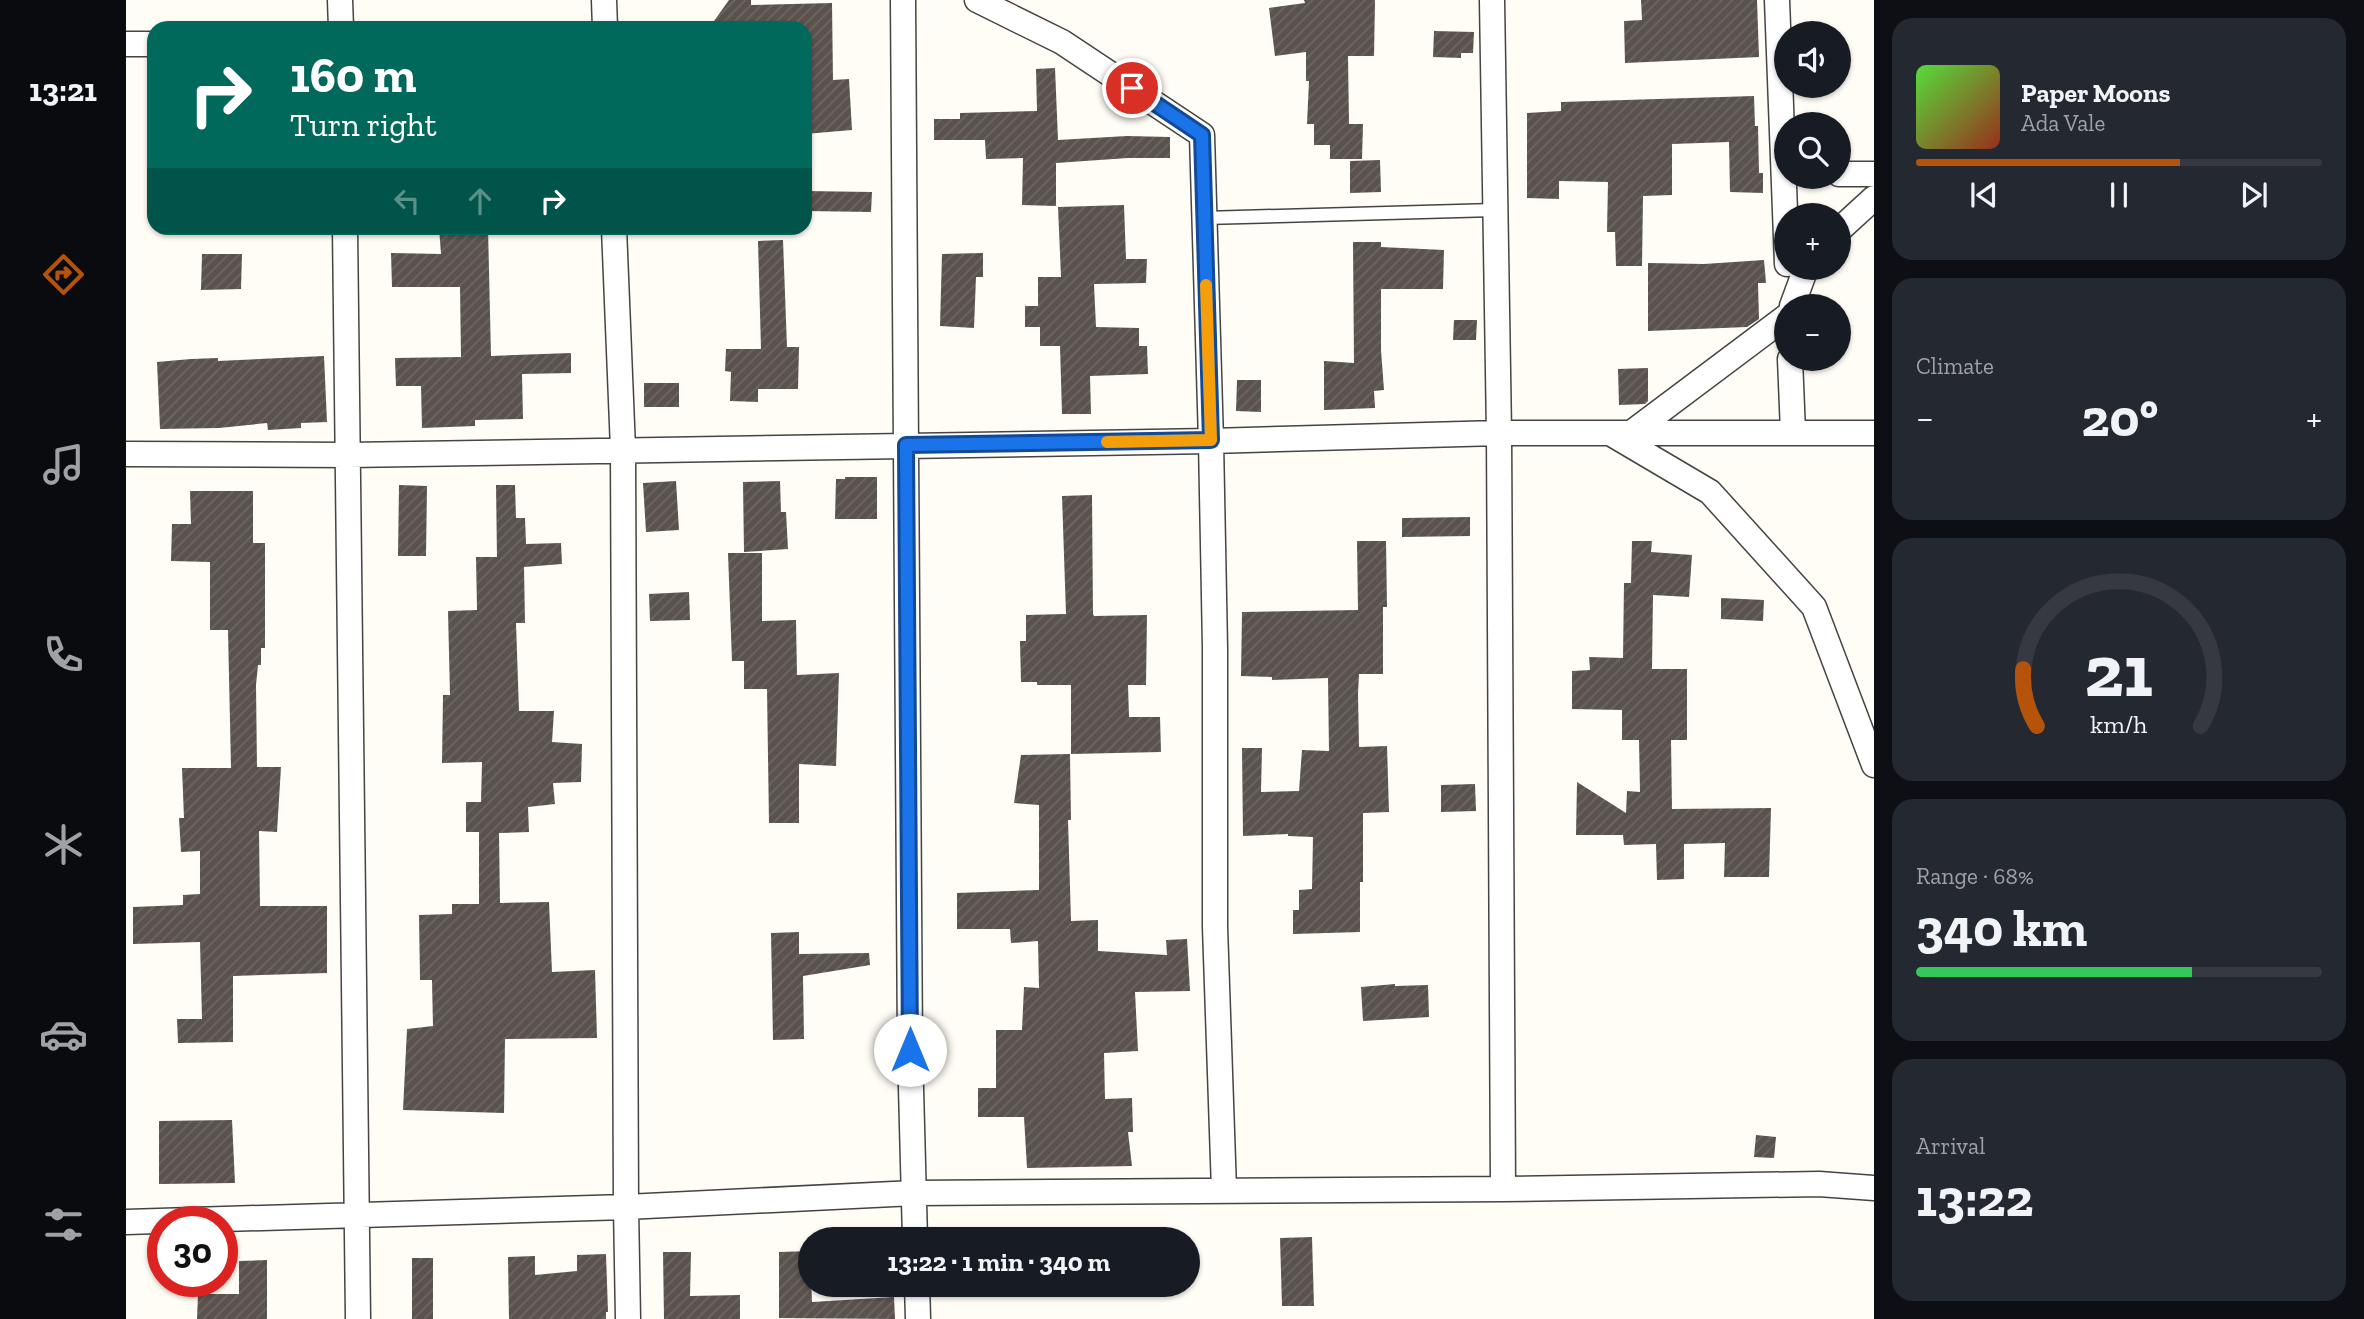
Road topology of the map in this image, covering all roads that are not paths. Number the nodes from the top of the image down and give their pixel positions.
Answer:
1 (340, 0) edge
2 (604, 0) edge
3 (903, 0) edge
4 (977, 0) edge
5 (1492, 0) edge
6 (1777, 0) edge
7 (341, 21) edge
8 (605, 21) edge
9 (126, 44) edge
10 (147, 44) edge
11 (1782, 112) edge
12 (1851, 174) edge
13 (1874, 174) edge
14 (1874, 198) edge
15 (1494, 210) junction
16 (1204, 218) junction
17 (1851, 219) edge
18 (345, 235) edge
19 (614, 235) edge
20 (1774, 325) edge
21 (1790, 371) edge
22 (1793, 432) junction
23 (1499, 433) junction
24 (1620, 433) junction
25 (1874, 433) edge
26 (1211, 440) junction
27 (906, 445) junction
28 (623, 449) junction
29 (126, 454) edge
30 (349, 455) junction
31 (1874, 765) edge
32 (1874, 1188) edge
33 (1503, 1189) junction
34 (1224, 1190) junction
35 (914, 1193) junction
36 (626, 1206) junction
37 (355, 1216) junction
38 (126, 1222) edge
39 (915, 1227) edge
40 (917, 1297) edge
41 (358, 1319) edge
42 (628, 1319) edge
43 (918, 1319) edge

1 - 7 street
2 - 8 street
3 - 27 street
4 - 16 street
5 - 15 street
6 - 11 street
9 - 10 street
12 - 13 street
14 - 17 street
15 - 16 lane
15 - 23 street
16 - 26 street
18 - 30 street
19 - 28 street
20 - 24 street
21 - 22 street
22 - 24 street
22 - 25 street
23 - 24 street
23 - 26 street
23 - 33 street
24 - 31 street
26 - 27 street
26 - 34 street
27 - 28 street
27 - 35 street
28 - 30 street
28 - 36 street
29 - 30 street
30 - 37 street
32 - 33 street
33 - 34 street
34 - 35 street
35 - 36 street
35 - 39 street
36 - 37 street
36 - 42 street
37 - 38 street
37 - 41 street
40 - 43 street

